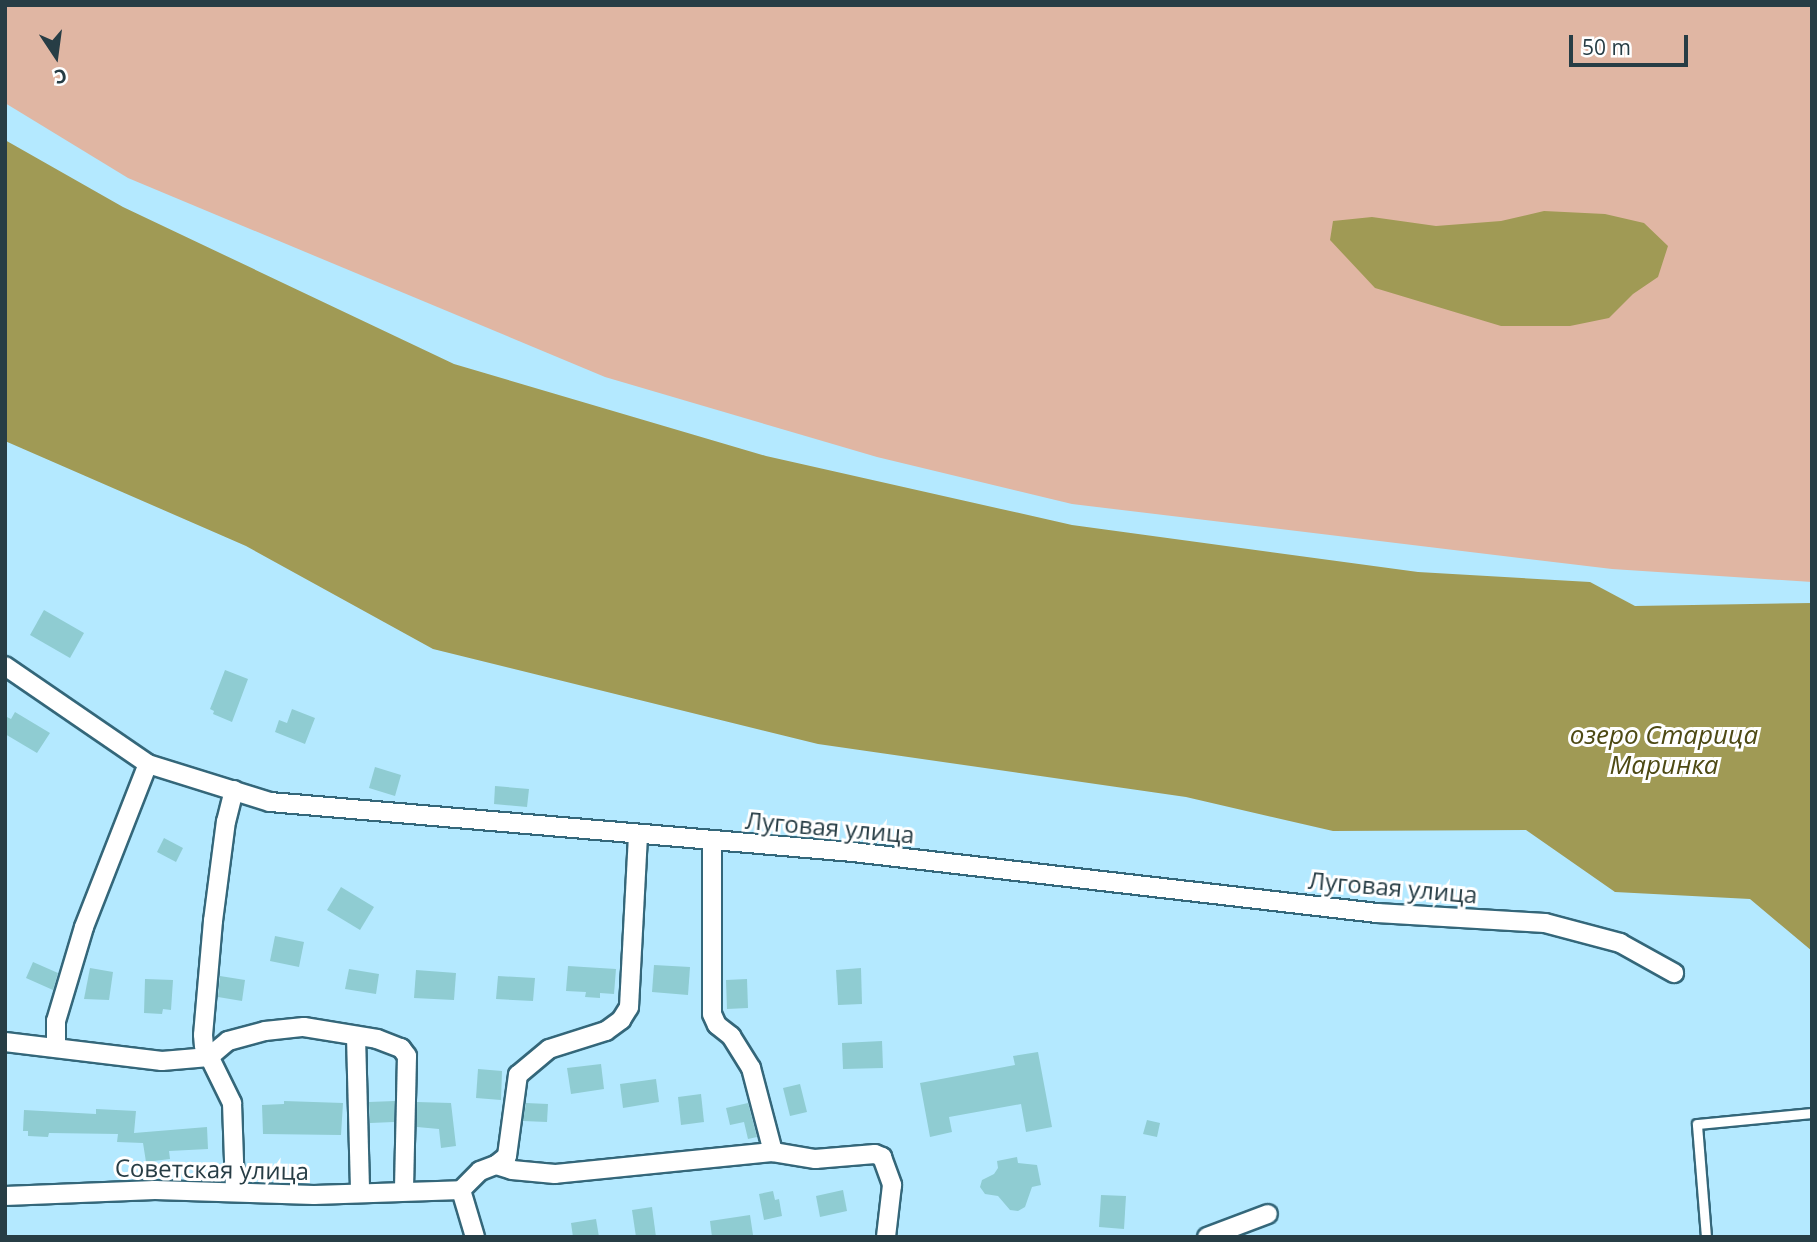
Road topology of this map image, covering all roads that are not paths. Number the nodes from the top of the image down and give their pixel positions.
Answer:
1 (7, 672) edge
2 (148, 764) junction
3 (234, 790) junction
4 (638, 834) junction
5 (712, 841) junction
6 (1674, 972) dead end
7 (356, 1036) junction
8 (5, 1042) edge
9 (56, 1048) junction
10 (209, 1057) junction
11 (1812, 1113) edge
12 (774, 1152) junction
13 (496, 1165) junction
14 (461, 1190) junction
15 (235, 1191) junction
16 (411, 1192) junction
17 (360, 1193) junction
18 (5, 1196) edge
19 (1268, 1214) dead end
20 (475, 1237) edge
21 (886, 1237) edge
22 (1207, 1237) edge
23 (1706, 1237) edge

1 - 2 street, Луговая улица
2 - 3 street, Луговая улица
2 - 9 street
3 - 4 street, Луговая улица
3 - 10 street
4 - 5 street, Луговая улица
4 - 13 street
5 - 6 street, Луговая улица
5 - 12 street
7 - 10 street
7 - 16 street
7 - 17 street
8 - 9 street
9 - 10 street
10 - 15 street
11 - 23 lane
12 - 13 street
12 - 21 street
13 - 14 street
14 - 16 street, Советская улица
14 - 20 street
15 - 17 street, Советская улица
15 - 18 street, Советская улица
16 - 17 street, Советская улица
19 - 22 street

